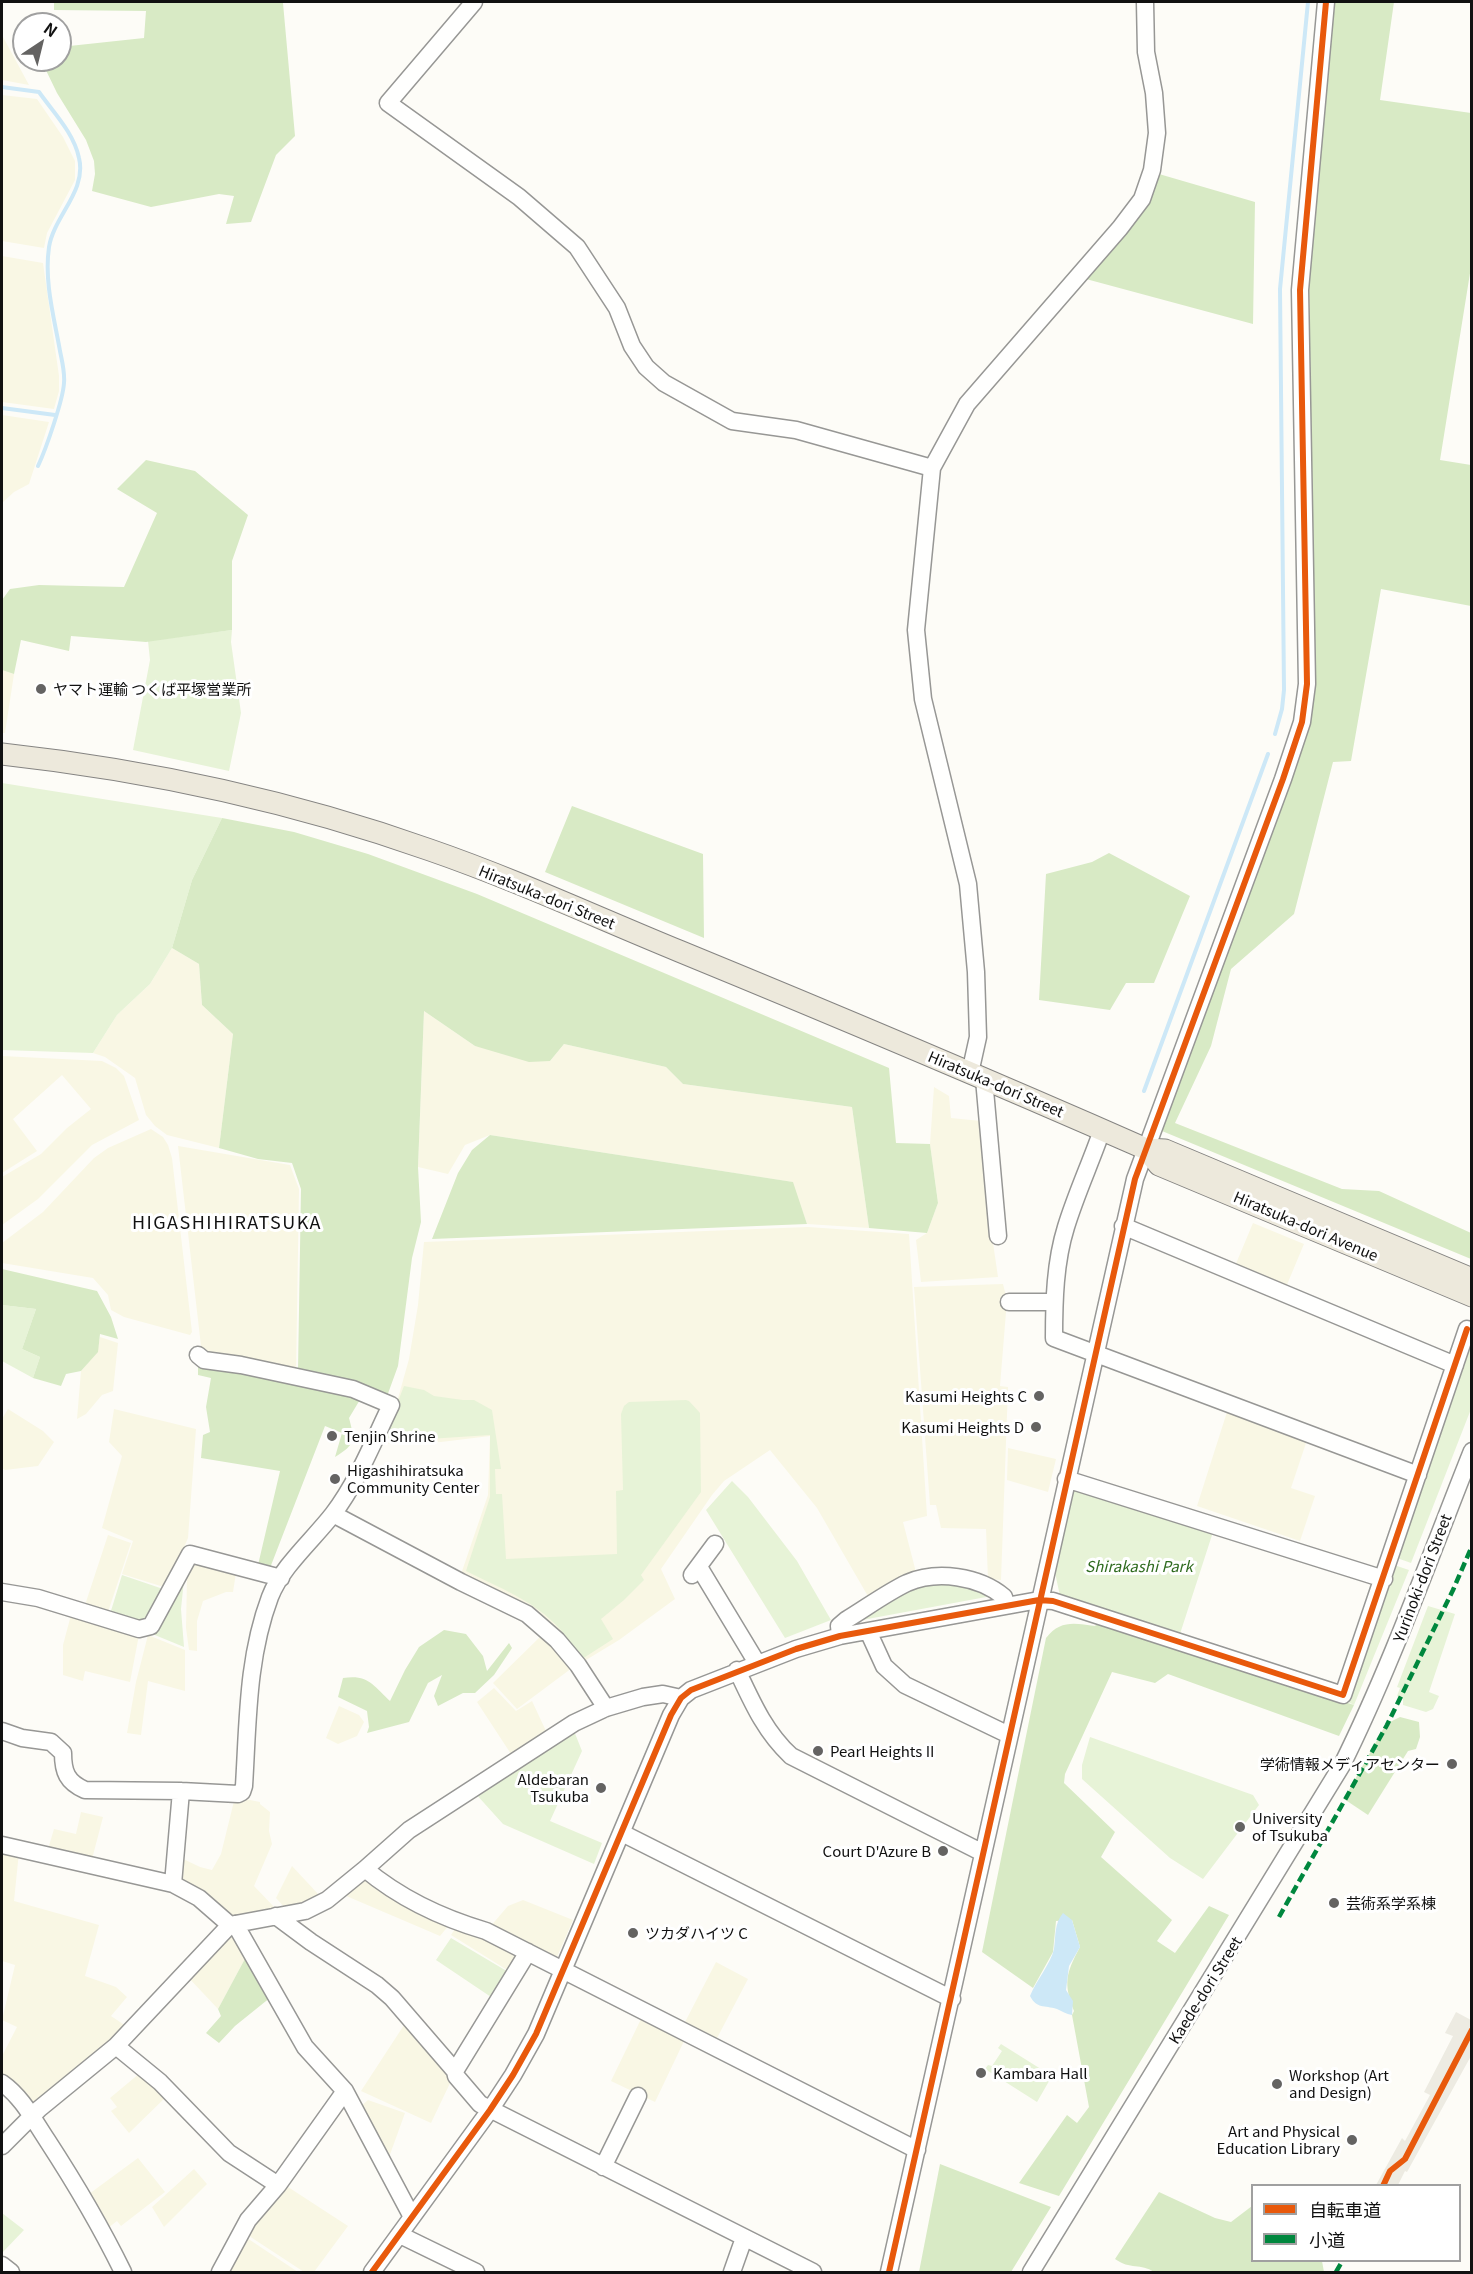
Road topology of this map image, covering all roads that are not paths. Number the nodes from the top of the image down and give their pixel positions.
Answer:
1 (474, 2) edge
2 (1145, 2) edge
3 (1326, 2) edge
4 (932, 468) junction
5 (2, 754) edge
6 (977, 1076) junction
7 (1102, 1130) junction
8 (1146, 1149) junction
9 (1123, 1226) junction
10 (998, 1236) dead end
11 (1472, 1279) edge
12 (1472, 1296) edge
13 (1009, 1302) dead end
14 (1054, 1302) junction
15 (1467, 1329) dead end
16 (1094, 1354) junction
17 (198, 1355) dead end
18 (1455, 1365) junction
19 (1472, 1451) edge
20 (1418, 1474) junction
21 (1066, 1479) junction
22 (333, 1514) junction
23 (715, 1544) dead end
24 (281, 1578) junction
25 (1384, 1579) junction
26 (2, 1592) edge
27 (1039, 1600) junction
28 (1005, 1605) junction
29 (868, 1631) junction
30 (840, 1636) junction
31 (757, 1663) junction
32 (737, 1670) junction
33 (681, 1698) junction
34 (1372, 1704) joint
35 (606, 1708) junction
36 (2, 1731) edge
37 (1009, 1735) junction
38 (182, 1791) junction
39 (622, 1833) junction
40 (2, 1845) edge
41 (983, 1853) junction
42 (365, 1869) junction
43 (173, 1884) junction
44 (276, 1916) junction
45 (233, 1925) junction
46 (528, 1952) junction
47 (564, 1971) junction
48 (952, 1999) junction
49 (116, 2046) junction
50 (455, 2071) junction
51 (2, 2083) edge
52 (345, 2091) junction
53 (638, 2096) dead end
54 (490, 2110) junction
55 (31, 2116) junction
56 (2, 2146) edge
57 (917, 2150) junction
58 (603, 2167) junction
59 (278, 2185) junction
60 (412, 2217) junction
61 (400, 2235) junction
62 (744, 2238) junction
63 (2, 2265) edge
64 (11, 2272) edge
65 (123, 2272) edge
66 (220, 2272) edge
67 (372, 2272) edge
68 (476, 2272) edge
69 (732, 2272) edge
70 (813, 2272) edge
71 (889, 2272) edge
72 (1031, 2272) edge

1 - 4 street
2 - 4 street
3 - 8 street
4 - 6 street
5 - 6 main road, Hiratsuka-dori Street
6 - 7 main road, Hiratsuka-dori Street
6 - 10 street
7 - 8 main road, Hiratsuka-dori Avenue
7 - 14 street
8 - 9 street
8 - 11 main road, Hiratsuka-dori Avenue
8 - 12 main road, Hiratsuka-dori Avenue
9 - 16 street
9 - 18 street
13 - 14 street
14 - 16 street
15 - 18 street
16 - 20 street
16 - 21 street
17 - 22 street
18 - 20 street
19 - 34 street, Yurinoki-dori Street
20 - 25 street
21 - 25 street
21 - 27 street
22 - 24 street
22 - 35 street
23 - 31 street
24 - 26 street
24 - 38 street
25 - 27 street
27 - 28 street
27 - 37 street
28 - 29 street
28 - 30 street
29 - 30 street
29 - 37 street
30 - 31 street
31 - 32 street
32 - 33 street
32 - 41 street
33 - 35 street
33 - 39 street
34 - 72 street, Kaede-dori Street
35 - 42 street
36 - 38 street
37 - 41 street
38 - 43 street
39 - 47 street
39 - 48 street
40 - 43 street
41 - 48 street
42 - 44 street
42 - 46 street
43 - 45 street
44 - 45 street
44 - 50 street
45 - 49 street
45 - 52 street
46 - 47 street
46 - 50 street
47 - 54 street
47 - 57 street
48 - 57 street
49 - 55 street
49 - 59 street
50 - 54 street
51 - 55 street
52 - 59 street
52 - 60 street
53 - 58 street
54 - 58 street
54 - 60 street
55 - 56 street
55 - 65 street
57 - 71 street
58 - 62 street
59 - 66 street
60 - 61 street
61 - 67 street
61 - 68 street
62 - 69 street
62 - 70 street
63 - 64 street

